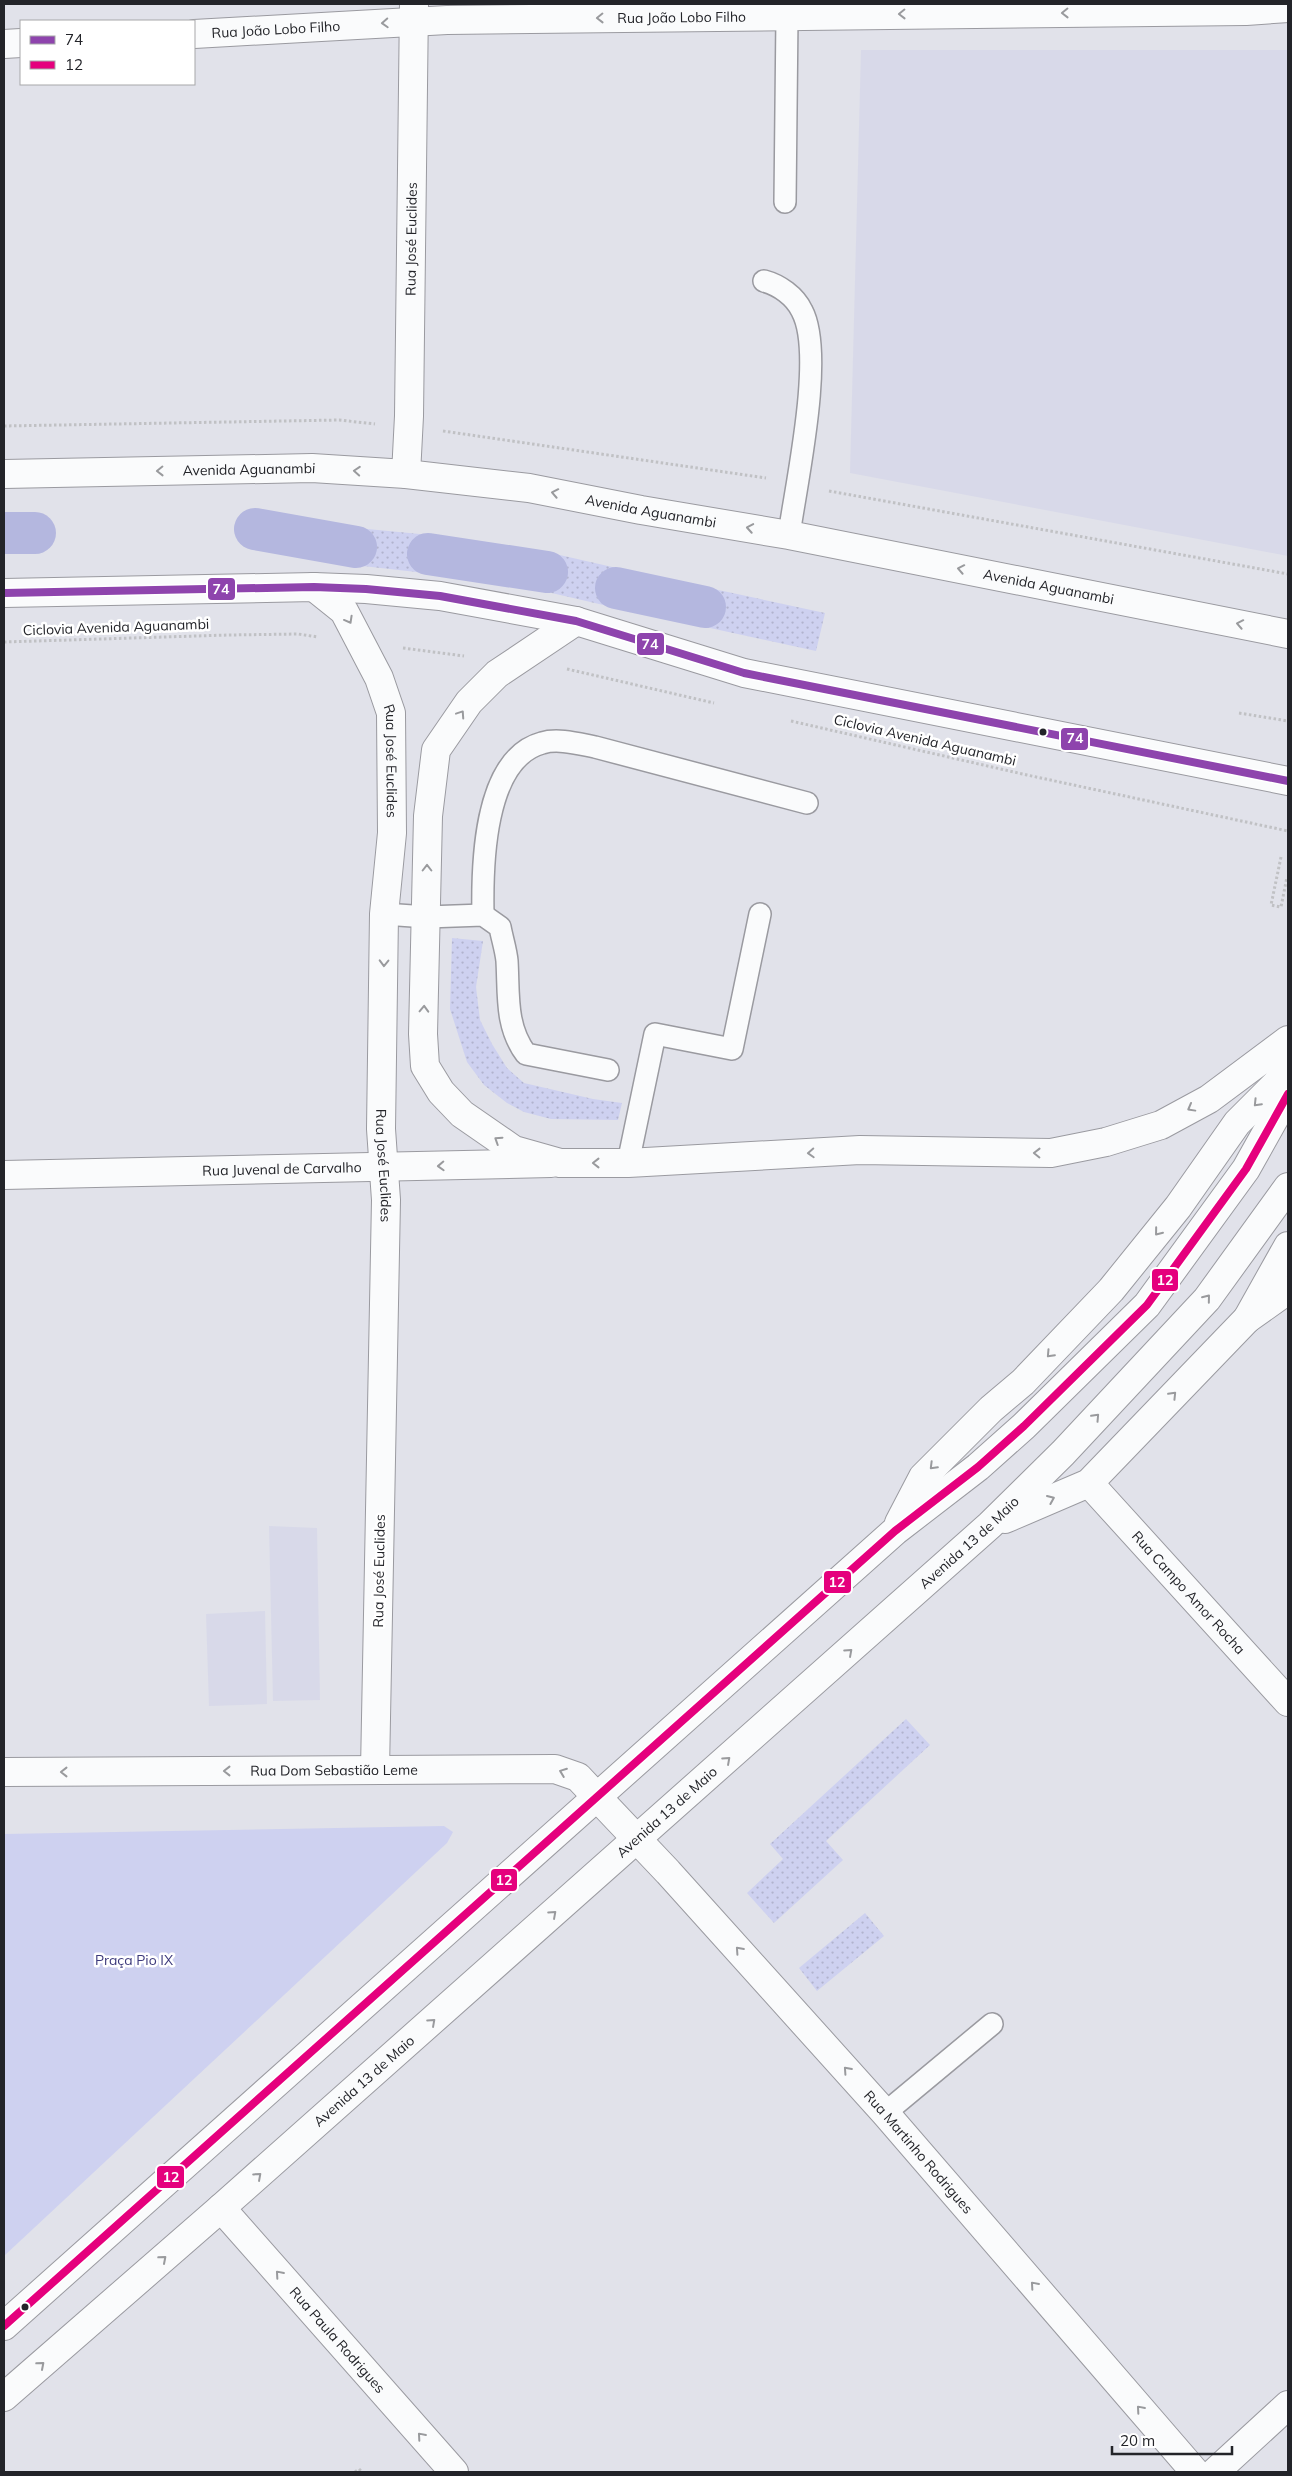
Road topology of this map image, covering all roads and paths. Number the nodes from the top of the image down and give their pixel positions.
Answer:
1 (1288, 8) edge
2 (753, 10) edge
3 (414, 12) edge
4 (787, 16) junction
5 (195, 34) edge
6 (20, 43) edge
7 (4, 44) edge
8 (785, 202) dead end
9 (764, 281) dead end
10 (339, 420) dead end
11 (4, 426) edge
12 (461, 433) dead end
13 (4, 474) edge
14 (406, 474) junction
15 (796, 485) junction
16 (789, 535) junction
17 (1288, 574) edge
18 (314, 587) junction
19 (4, 594) edge
20 (576, 621) junction
21 (1288, 634) edge
22 (228, 636) dead end
23 (4, 642) edge
24 (559, 667) dead end
25 (721, 705) dead end
26 (1239, 713) dead end
27 (788, 720) dead end
28 (1288, 720) edge
29 (1288, 781) edge
30 (807, 803) dead end
31 (1288, 831) edge
32 (1281, 857) dead end
33 (1287, 877) dead end
34 (384, 914) junction
35 (760, 914) dead end
36 (484, 915) junction
37 (427, 917) junction
38 (1288, 1040) edge
39 (1288, 1066) edge
40 (608, 1070) dead end
41 (1288, 1094) edge
42 (560, 1163) junction
43 (628, 1163) junction
44 (384, 1168) junction
45 (4, 1175) edge
46 (1288, 1187) edge
47 (1288, 1246) edge
48 (1288, 1290) edge
49 (1247, 1319) junction
50 (1089, 1483) junction
51 (990, 1525) junction
52 (895, 1531) junction
53 (1288, 1702) edge
54 (375, 1770) junction
55 (4, 1772) edge
56 (597, 1796) junction
57 (638, 1838) junction
58 (992, 2024) dead end
59 (886, 2113) junction
60 (221, 2208) junction
61 (4, 2326) edge
62 (4, 2397) edge
63 (1288, 2405) edge
64 (356, 2472) edge
65 (362, 2472) edge
66 (454, 2472) edge
67 (1194, 2472) edge
68 (1214, 2472) edge

1 -> 4 main road, Rua João Lobo Filho
2 -> 3 main road, Rua João Lobo Filho
2 - 4 main road, Rua João Lobo Filho
3 -> 5 main road, Rua João Lobo Filho
3 - 14 main road, Rua José Euclides
4 - 8 lane
6 - 7 main road
9 - 15 lane
10 - 11 path
12 - 15 path
14 -> 13 main road, Avenida Aguanambi
16 -> 14 main road, Avenida Aguanambi
15 - 16 lane
15 - 17 path
21 -> 16 main road, Avenida Aguanambi
18 - 19 main road
18 - 20 main road
18 -> 34 main road, Rua José Euclides
20 - 29 main road
37 -> 20 main road
22 - 23 path, Ciclovia Avenida Aguanambi
24 - 25 path
26 - 28 path
27 - 31 path, Ciclovia Avenida Aguanambi
30 - 36 lane
32 - 33 path
34 - 37 lane
34 -> 44 main road, Rua José Euclides
35 - 43 lane
36 - 37 lane
36 - 40 lane
42 -> 37 main road
38 -> 43 main road
39 -> 52 main road
41 - 52 main road
43 -> 42 main road
42 -> 44 main road, Rua Juvenal de Carvalho
44 - 45 main road, Rua Juvenal de Carvalho
44 - 54 main road, Rua José Euclides
51 -> 46 main road, Avenida 13 de Maio
47 - 49 main road
48 - 49 main road
50 -> 49 main road
51 -> 50 main road
50 - 53 main road, Rua Campo Amor Rocha
57 -> 51 main road, Avenida 13 de Maio
52 - 56 main road
54 -> 55 main road, Rua Dom Sebastião Leme
56 -> 54 main road, Rua Dom Sebastião Leme
56 - 57 main road, Rua Dom Sebastião Leme
56 - 61 main road
59 -> 57 main road, Rua Martinho Rodrigues
60 -> 57 main road, Avenida 13 de Maio
58 - 59 lane
67 -> 59 main road, Rua Martinho Rodrigues
62 -> 60 main road, Avenida 13 de Maio
66 -> 60 main road, Rua Paula Rodrigues
63 - 68 main road
64 - 65 path

